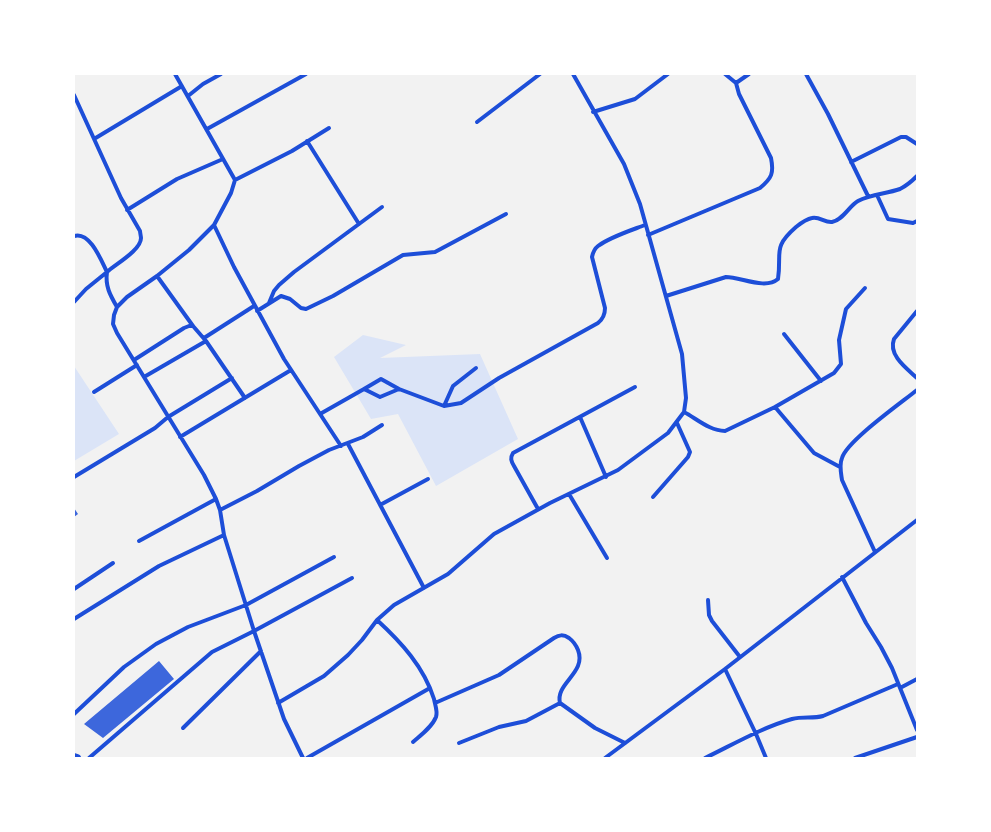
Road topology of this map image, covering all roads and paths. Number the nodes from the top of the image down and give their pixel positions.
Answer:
1 (175, 74) edge
2 (221, 74) edge
3 (306, 74) edge
4 (540, 74) edge
5 (573, 74) edge
6 (668, 74) edge
7 (725, 74) edge
8 (748, 74) edge
9 (806, 74) edge
10 (736, 84) junction
11 (182, 86) junction
12 (74, 95) edge
13 (188, 96) junction
14 (594, 112) junction
15 (477, 122) dead end
16 (329, 128) dead end
17 (207, 129) junction
18 (94, 139) junction
19 (307, 141) junction
20 (917, 144) edge
21 (223, 159) junction
22 (851, 162) junction
23 (917, 176) edge
24 (235, 180) junction
25 (876, 194) junction
26 (868, 196) junction
27 (382, 207) dead end
28 (127, 210) junction
29 (506, 214) dead end
30 (917, 221) edge
31 (214, 224) junction
32 (359, 224) junction
33 (646, 225) junction
34 (648, 235) junction
35 (74, 236) edge
36 (107, 272) junction
37 (157, 276) junction
38 (865, 288) dead end
39 (76, 296) edge
40 (666, 296) junction
41 (74, 302) edge
42 (269, 304) junction
43 (117, 306) junction
44 (254, 306) junction
45 (257, 311) junction
46 (917, 311) edge
47 (193, 326) junction
48 (784, 334) dead end
49 (205, 340) junction
50 (134, 360) junction
51 (137, 365) junction
52 (476, 368) dead end
53 (291, 370) junction
54 (144, 377) junction
55 (232, 378) junction
56 (917, 378) edge
57 (821, 381) junction
58 (635, 387) dead end
59 (364, 389) junction
60 (399, 389) junction
61 (917, 390) edge
62 (94, 392) dead end
63 (245, 398) junction
64 (444, 406) junction
65 (775, 407) junction
66 (684, 412) junction
67 (320, 414) junction
68 (168, 417) junction
69 (580, 417) junction
70 (677, 423) junction
71 (382, 425) dead end
72 (180, 437) junction
73 (348, 444) junction
74 (341, 446) junction
75 (840, 467) junction
76 (74, 477) edge
77 (606, 477) junction
78 (428, 479) dead end
79 (569, 494) junction
80 (653, 497) dead end
81 (216, 499) junction
82 (380, 505) junction
83 (220, 510) junction
84 (538, 510) junction
85 (917, 520) edge
86 (224, 535) junction
87 (139, 541) dead end
88 (876, 552) junction
89 (334, 557) dead end
90 (607, 558) dead end
91 (113, 563) dead end
92 (842, 577) junction
93 (352, 578) dead end
94 (424, 588) junction
95 (74, 589) edge
96 (708, 600) dead end
97 (246, 605) junction
98 (74, 619) edge
99 (377, 620) junction
100 (254, 631) junction
101 (261, 651) junction
102 (740, 657) junction
103 (725, 669) junction
104 (917, 679) edge
105 (899, 686) junction
106 (430, 688) junction
107 (278, 703) junction
108 (435, 703) junction
109 (560, 703) junction
110 (74, 714) edge
111 (183, 728) dead end
112 (917, 730) edge
113 (756, 734) junction
114 (917, 737) edge
115 (413, 742) dead end
116 (459, 743) dead end
117 (625, 743) junction
118 (74, 757) edge
119 (77, 758) edge
120 (88, 758) edge
121 (303, 758) edge
122 (307, 758) edge
123 (605, 758) edge
124 (704, 758) edge
125 (766, 758) edge
126 (854, 758) edge

1 - 11 street
2 - 13 street
3 - 17 street
4 - 15 street
5 - 14 street
6 - 14 street
7 - 10 street
8 - 10 street
9 - 22 street
10 - 34 street
11 - 13 street
11 - 18 street
12 - 18 street
13 - 17 street
14 - 33 street
16 - 19 street
17 - 21 street
18 - 28 street
19 - 24 street
19 - 32 street
20 - 22 street
21 - 24 street
21 - 28 street
22 - 26 street
23 - 25 street
24 - 31 street
25 - 26 street
25 - 30 street
26 - 40 street
27 - 32 street
28 - 36 street
29 - 42 street
31 - 37 street
31 - 44 street
32 - 42 street
33 - 34 street
33 - 64 street
34 - 40 street
35 - 36 street
36 - 39 street
36 - 43 street
37 - 43 street
37 - 47 street
38 - 57 street
39 - 41 street
40 - 66 street
42 - 45 street
43 - 50 street
44 - 45 street
44 - 49 street
45 - 53 street
46 - 56 street
47 - 49 street
47 - 50 street
48 - 57 street
49 - 54 street
49 - 55 street
50 - 51 street
51 - 54 street
51 - 62 street
52 - 64 street
53 - 63 street
53 - 67 street
54 - 68 street
55 - 63 street
55 - 68 street
57 - 65 street
58 - 69 street
59 - 60 street
59 - 60 street
59 - 67 street
60 - 64 street
61 - 75 street
63 - 72 street
65 - 66 street
65 - 75 street
66 - 70 street
67 - 74 street
68 - 72 street
68 - 76 street
69 - 77 street
69 - 84 street
70 - 77 street
70 - 80 street
71 - 73 street
72 - 81 street
73 - 74 street
73 - 82 street
74 - 83 street
75 - 88 street
77 - 79 street
78 - 82 street
79 - 84 street
79 - 90 street
81 - 83 street
81 - 87 street
82 - 94 street
83 - 86 street
84 - 94 street
85 - 88 street
86 - 97 street
86 - 98 street
88 - 92 street
89 - 97 street
91 - 95 street
92 - 102 street
92 - 105 street
93 - 100 street
94 - 99 street
96 - 102 street
97 - 100 street
97 - 110 street
99 - 106 street
99 - 107 street
100 - 101 street
100 - 120 street
101 - 107 street
101 - 111 street
102 - 103 street
103 - 113 street
103 - 117 street
104 - 105 street
105 - 112 street
105 - 113 street
106 - 108 street
106 - 122 street
107 - 121 street
108 - 109 street
108 - 115 street
109 - 116 street
109 - 117 street
113 - 124 street
113 - 125 street
114 - 126 street
117 - 123 street
118 - 119 main road

